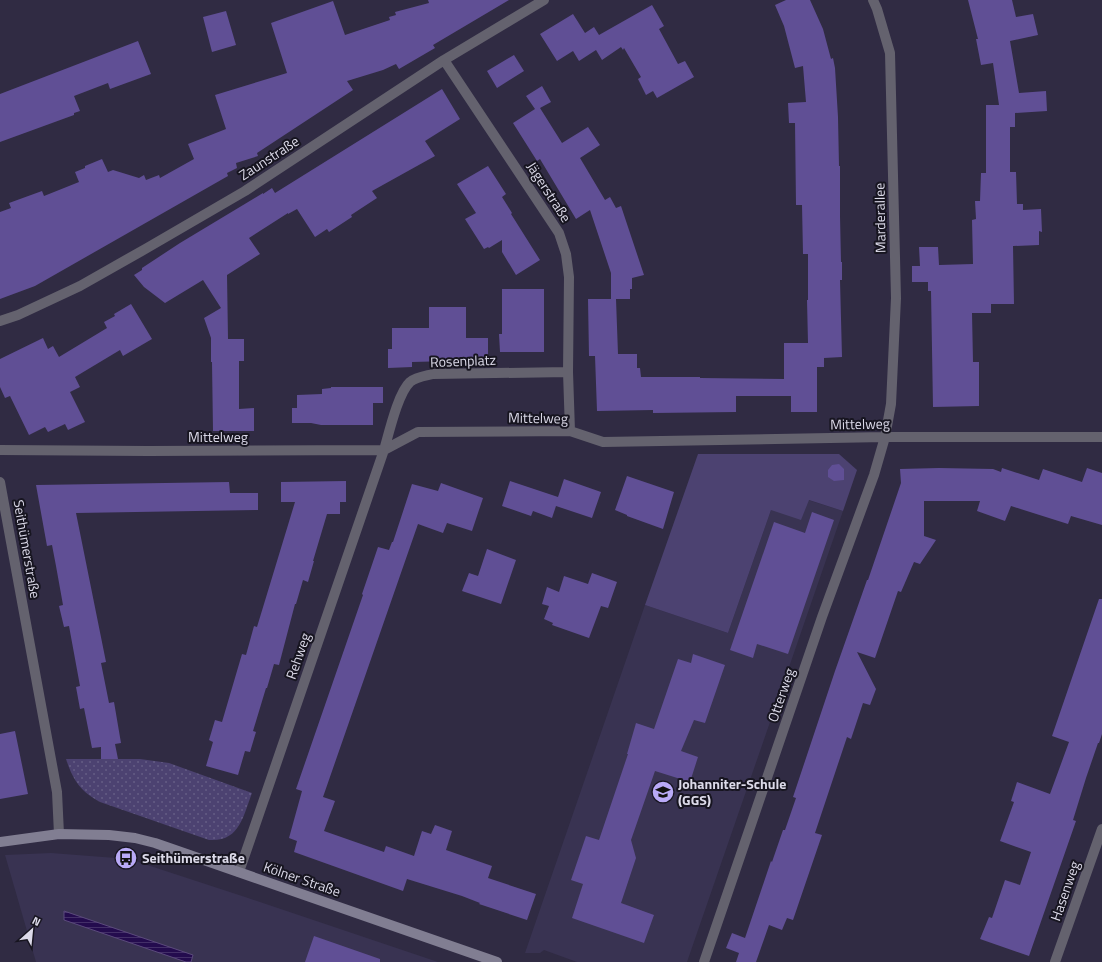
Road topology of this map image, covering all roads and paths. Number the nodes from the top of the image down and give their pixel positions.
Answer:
1 (544, 0) edge
2 (873, 0) edge
3 (444, 60) junction
4 (0, 321) edge
5 (568, 372) junction
6 (570, 431) junction
7 (885, 437) junction
8 (1102, 437) edge
9 (0, 450) edge
10 (384, 450) junction
11 (0, 482) edge
12 (1102, 829) edge
13 (59, 834) junction
14 (0, 842) edge
15 (239, 872) junction
16 (497, 962) edge
17 (704, 962) edge
18 (1055, 962) edge

1 - 3 street, Zaunstraße
2 - 7 street, Marderallee
3 - 4 street, Zaunstraße
3 - 5 street, Jägerstraße
5 - 6 street, Jägerstraße
5 - 10 street, Rosenplatz
6 - 7 street, Mittelweg
6 - 10 street, Mittelweg
7 - 8 street, Mittelweg
7 - 17 street, Otterweg
9 - 10 street, Mittelweg
10 - 15 street, Rehweg
11 - 13 street, Seithümerstraße
12 - 18 street, Hasenweg
13 - 14 street, Kölner Straße
13 - 15 street, Kölner Straße
15 - 16 street, Kölner Straße

